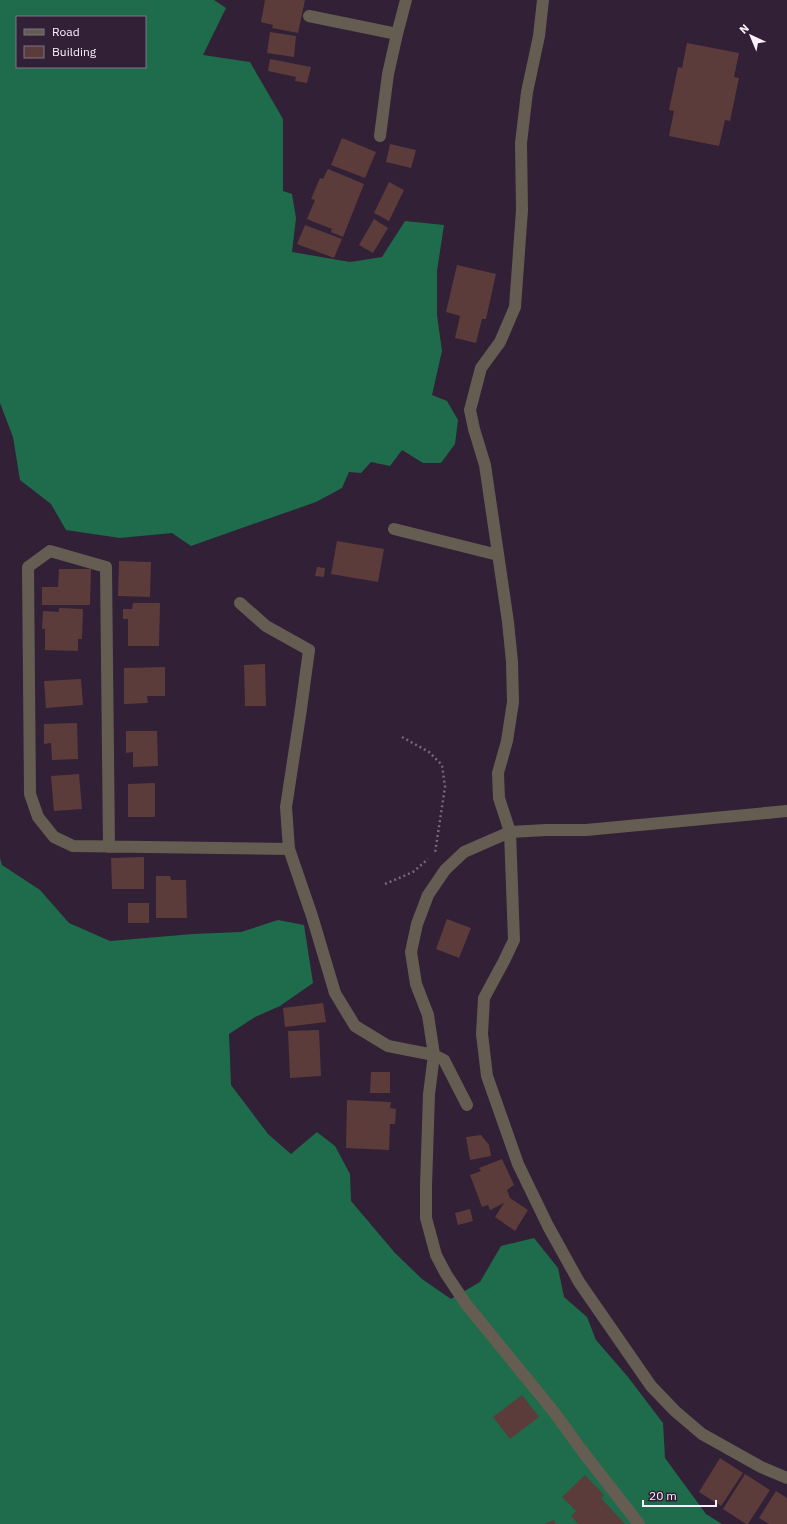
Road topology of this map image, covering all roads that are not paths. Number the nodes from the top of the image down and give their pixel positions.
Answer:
1 (406, 0) edge
2 (543, 0) edge
3 (309, 16) dead end
4 (396, 34) junction
5 (380, 136) dead end
6 (394, 529) dead end
7 (498, 555) junction
8 (240, 603) dead end
9 (787, 811) edge
10 (510, 832) junction
11 (108, 847) junction
12 (289, 849) junction
13 (434, 1055) junction
14 (467, 1105) dead end
15 (787, 1478) edge
16 (639, 1524) edge

1 - 4 street
2 - 7 street
3 - 4 street
4 - 5 street
6 - 7 street
7 - 10 street
8 - 12 street
9 - 10 street
10 - 13 street
10 - 15 street
11 - 11 street
11 - 12 street
12 - 13 street
13 - 14 street
13 - 16 street

